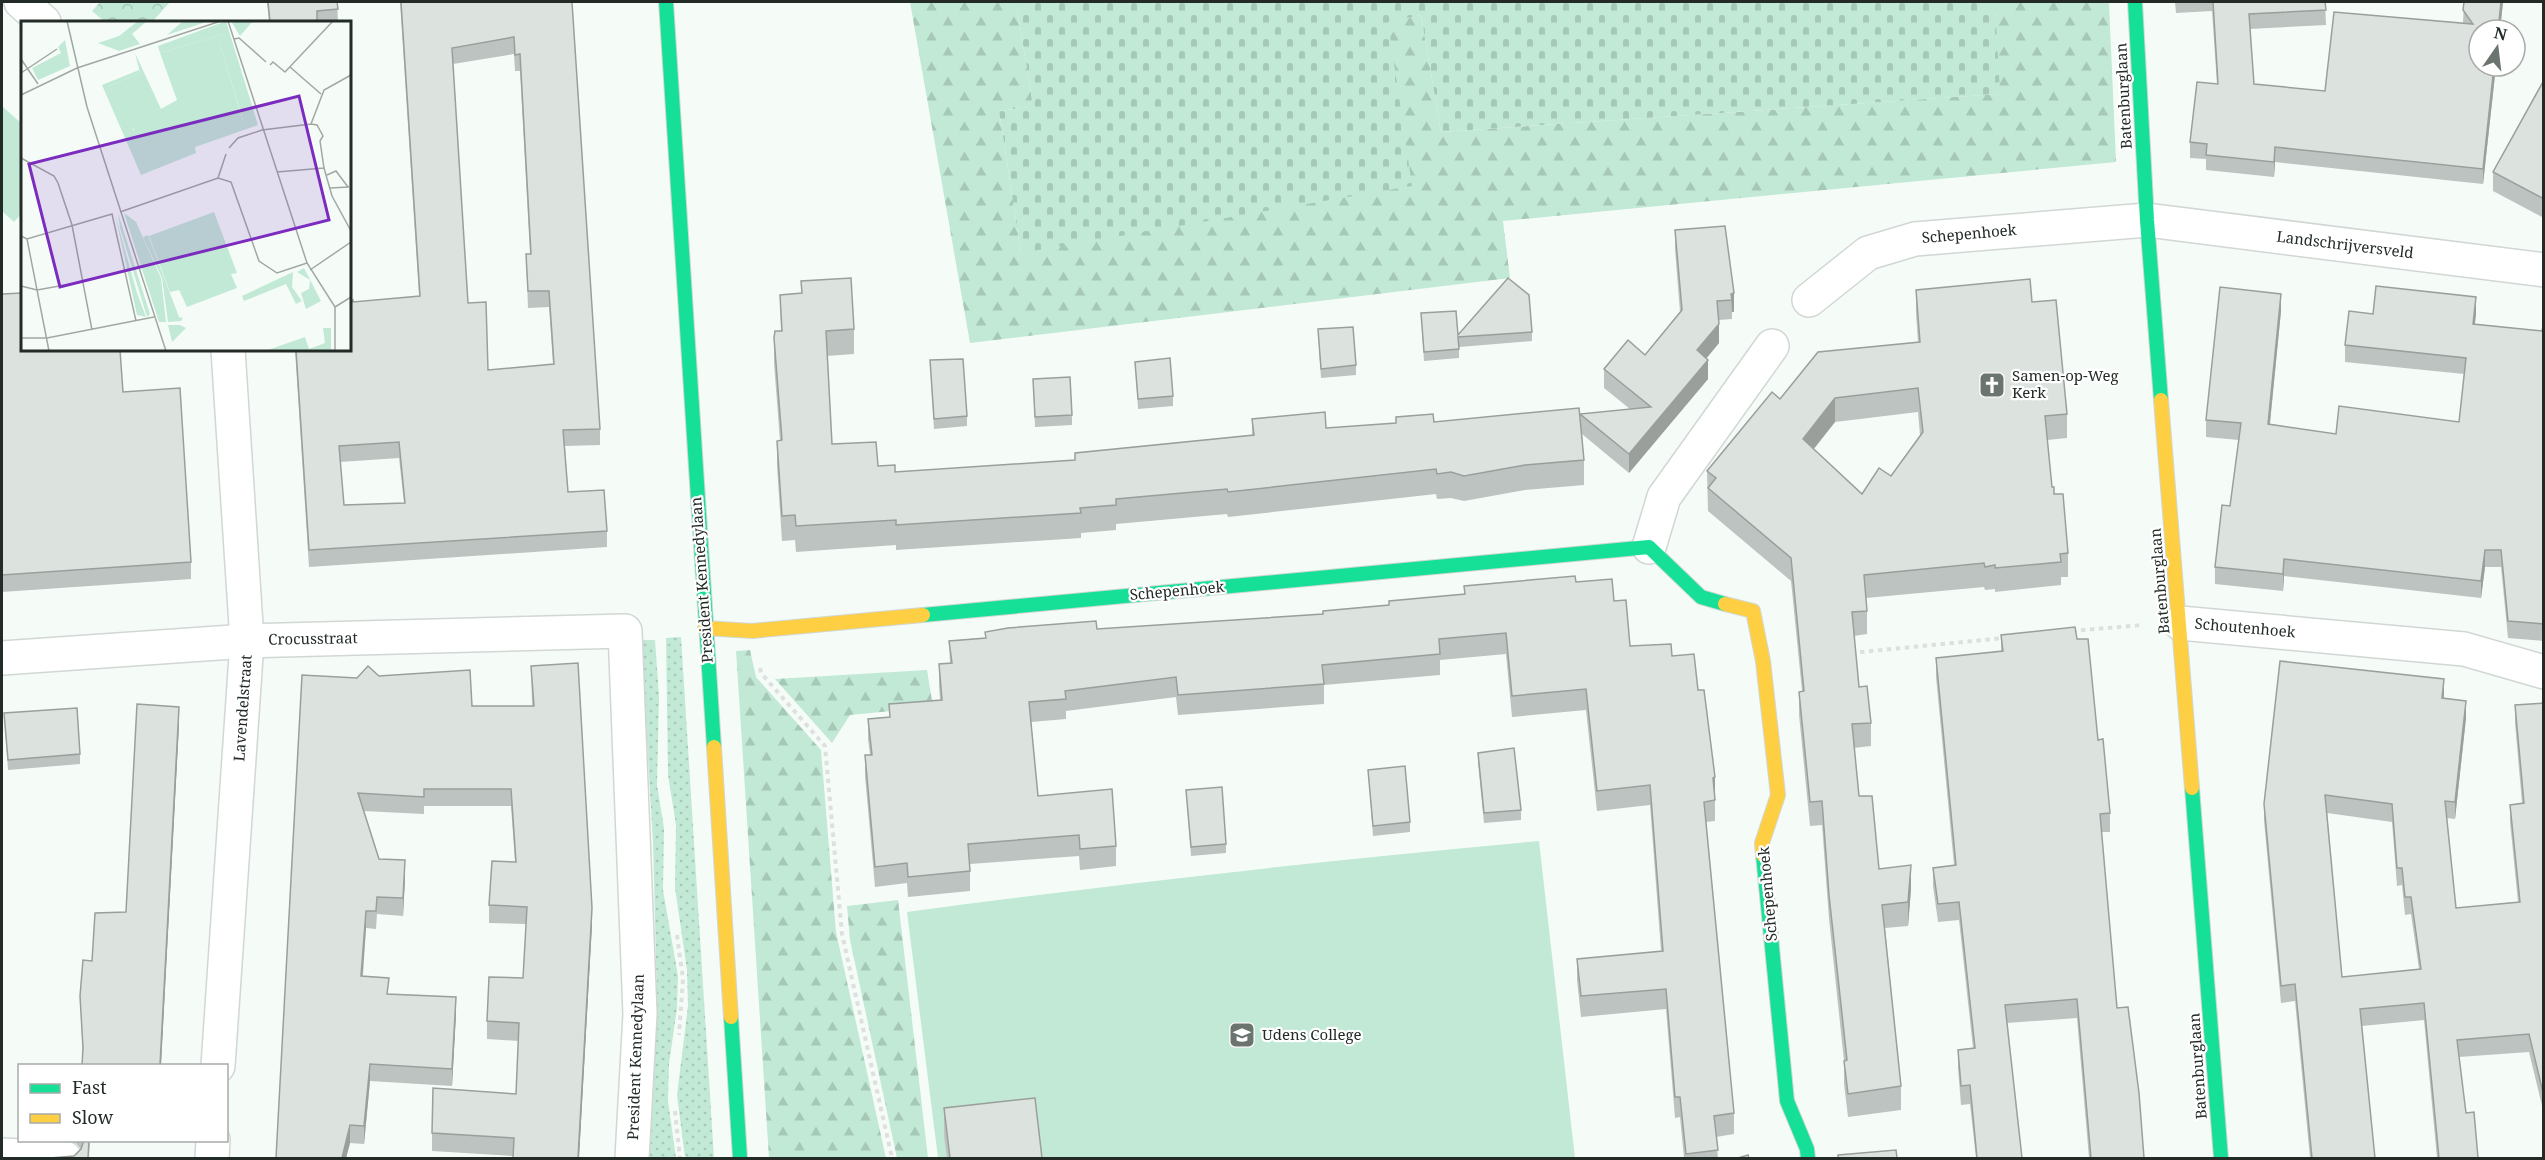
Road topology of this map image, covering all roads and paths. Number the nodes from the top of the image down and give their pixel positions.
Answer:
1 (21, 2) edge
2 (666, 2) edge
3 (2135, 2) edge
4 (43, 21) edge
5 (2147, 220) junction
6 (2544, 270) edge
7 (1809, 300) dead end
8 (1772, 346) dead end
9 (228, 351) edge
10 (1649, 547) junction
11 (2180, 623) junction
12 (705, 628) junction
13 (625, 631) joint
14 (752, 631) junction
15 (2066, 631) edge
16 (2008, 637) edge
17 (247, 640) junction
18 (1846, 654) edge
19 (2, 658) edge
20 (2544, 672) edge
21 (219, 1064) edge
22 (213, 1142) edge
23 (2, 1155) edge
24 (65, 1158) edge
25 (212, 1158) edge
26 (632, 1158) edge
27 (740, 1158) edge
28 (892, 1158) edge
29 (1808, 1158) edge
30 (2221, 1158) edge

1 - 4 street
2 - 12 street, President Kennedylaan
3 - 5 street, Batenburglaan
5 - 6 street, Landschrijversveld
5 - 7 street, Schepenhoek
5 - 11 street, Batenburglaan
8 - 10 street
9 - 17 street, Lavendelstraat
10 - 14 street, Schepenhoek
10 - 29 street, Schepenhoek
11 - 15 path, Schoutenhoek
11 - 20 street, Schoutenhoek
11 - 30 street, Batenburglaan
12 - 14 street, Schepenhoek
12 - 27 street, President Kennedylaan
13 - 17 street, Crocusstraat
13 - 26 street, President Kennedylaan
14 - 28 path
16 - 18 path
17 - 19 street, Crocusstraat
17 - 21 street, Lavendelstraat
22 - 25 street
23 - 24 street

